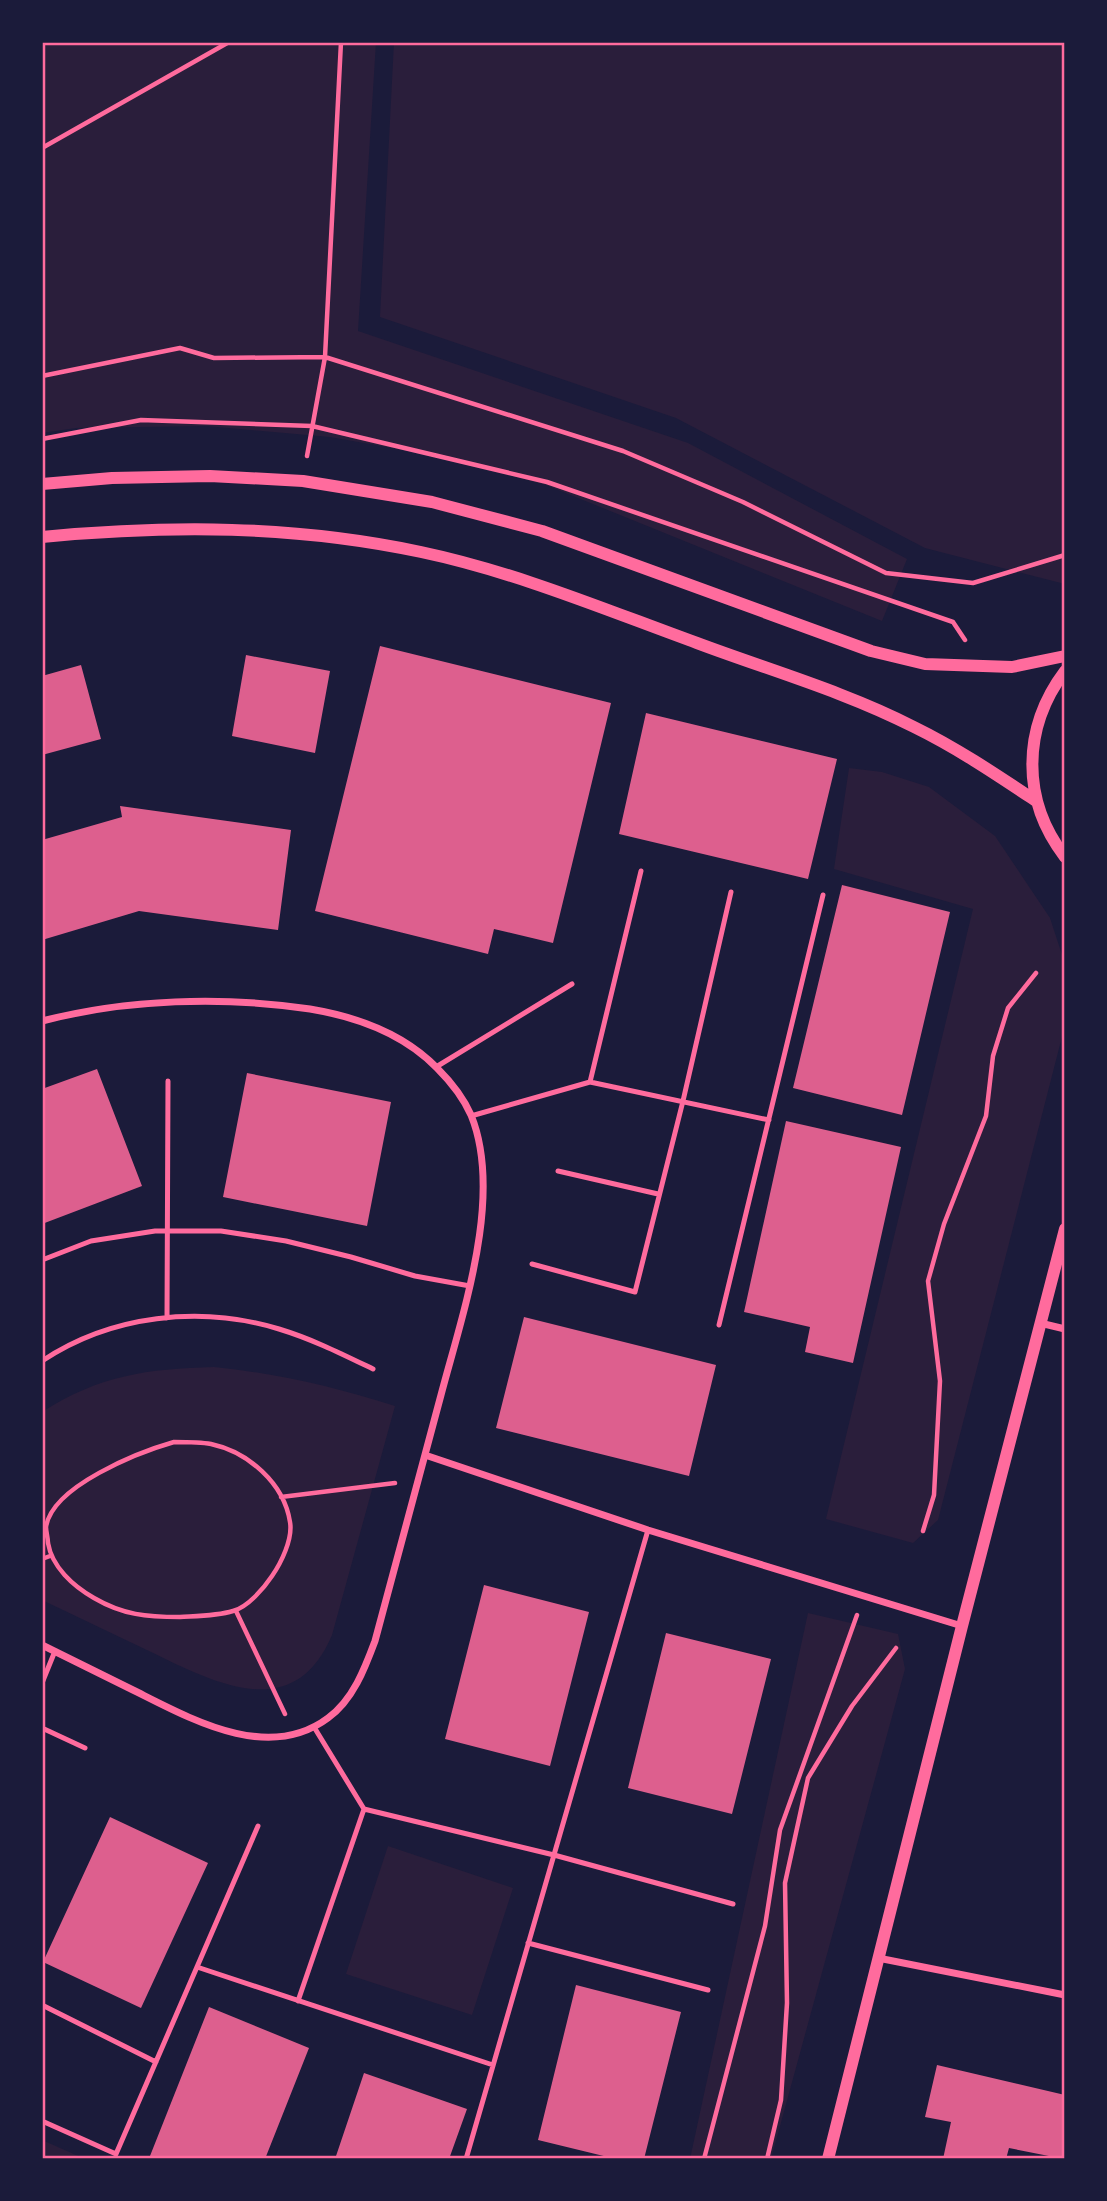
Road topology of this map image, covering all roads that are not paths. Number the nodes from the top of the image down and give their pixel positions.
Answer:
1 (42, 484) edge
2 (42, 537) edge
3 (1065, 656) edge
4 (1065, 671) edge
5 (1036, 801) junction
6 (1065, 857) edge
7 (641, 871) dead end
8 (731, 892) dead end
9 (823, 895) dead end
10 (572, 984) dead end
11 (42, 1021) edge
12 (436, 1067) junction
13 (168, 1081) dead end
14 (590, 1082) junction
15 (683, 1101) junction
16 (471, 1116) junction
17 (769, 1119) junction
18 (558, 1171) dead end
19 (658, 1194) junction
20 (1065, 1229) edge
21 (168, 1230) junction
22 (42, 1260) edge
23 (532, 1264) dead end
24 (470, 1286) junction
25 (167, 1318) junction
26 (1040, 1323) junction
27 (719, 1325) dead end
28 (1065, 1329) edge
29 (42, 1361) edge
30 (373, 1369) dead end
31 (425, 1455) junction
32 (648, 1530) junction
33 (962, 1626) junction
34 (42, 1645) edge
35 (55, 1651) junction
36 (42, 1684) edge
37 (314, 1727) junction
38 (42, 1728) edge
39 (85, 1748) dead end
40 (364, 1809) junction
41 (258, 1826) dead end
42 (554, 1855) junction
43 (733, 1904) dead end
44 (528, 1944) junction
45 (878, 1958) junction
46 (197, 1968) junction
47 (708, 1990) dead end
48 (1065, 1995) edge
49 (298, 2001) junction
50 (42, 2005) edge
51 (156, 2062) junction
52 (493, 2066) junction
53 (42, 2121) edge
54 (466, 2159) edge
55 (828, 2159) edge

1 - 3 street
2 - 5 street
4 - 5 street
5 - 6 street
7 - 14 lane
8 - 15 lane
9 - 17 lane
10 - 12 lane
11 - 12 street
12 - 16 street
13 - 21 lane
14 - 15 lane
14 - 16 lane
15 - 17 lane
15 - 19 lane
16 - 24 street
17 - 27 lane
18 - 19 lane
19 - 23 lane
20 - 26 street
21 - 22 lane
21 - 24 lane
21 - 25 lane
24 - 31 street
25 - 29 lane
25 - 30 lane
26 - 28 street
26 - 33 street
31 - 32 street
31 - 37 street
32 - 33 street
32 - 42 lane
33 - 45 street
34 - 35 street
35 - 36 lane
35 - 37 street
37 - 40 lane
38 - 39 lane
40 - 42 lane
40 - 49 lane
41 - 46 lane
42 - 43 lane
42 - 44 lane
44 - 47 lane
44 - 52 lane
45 - 48 street
45 - 55 street
46 - 49 lane
46 - 51 lane
49 - 52 lane
50 - 51 lane
51 - 53 lane
52 - 54 lane

